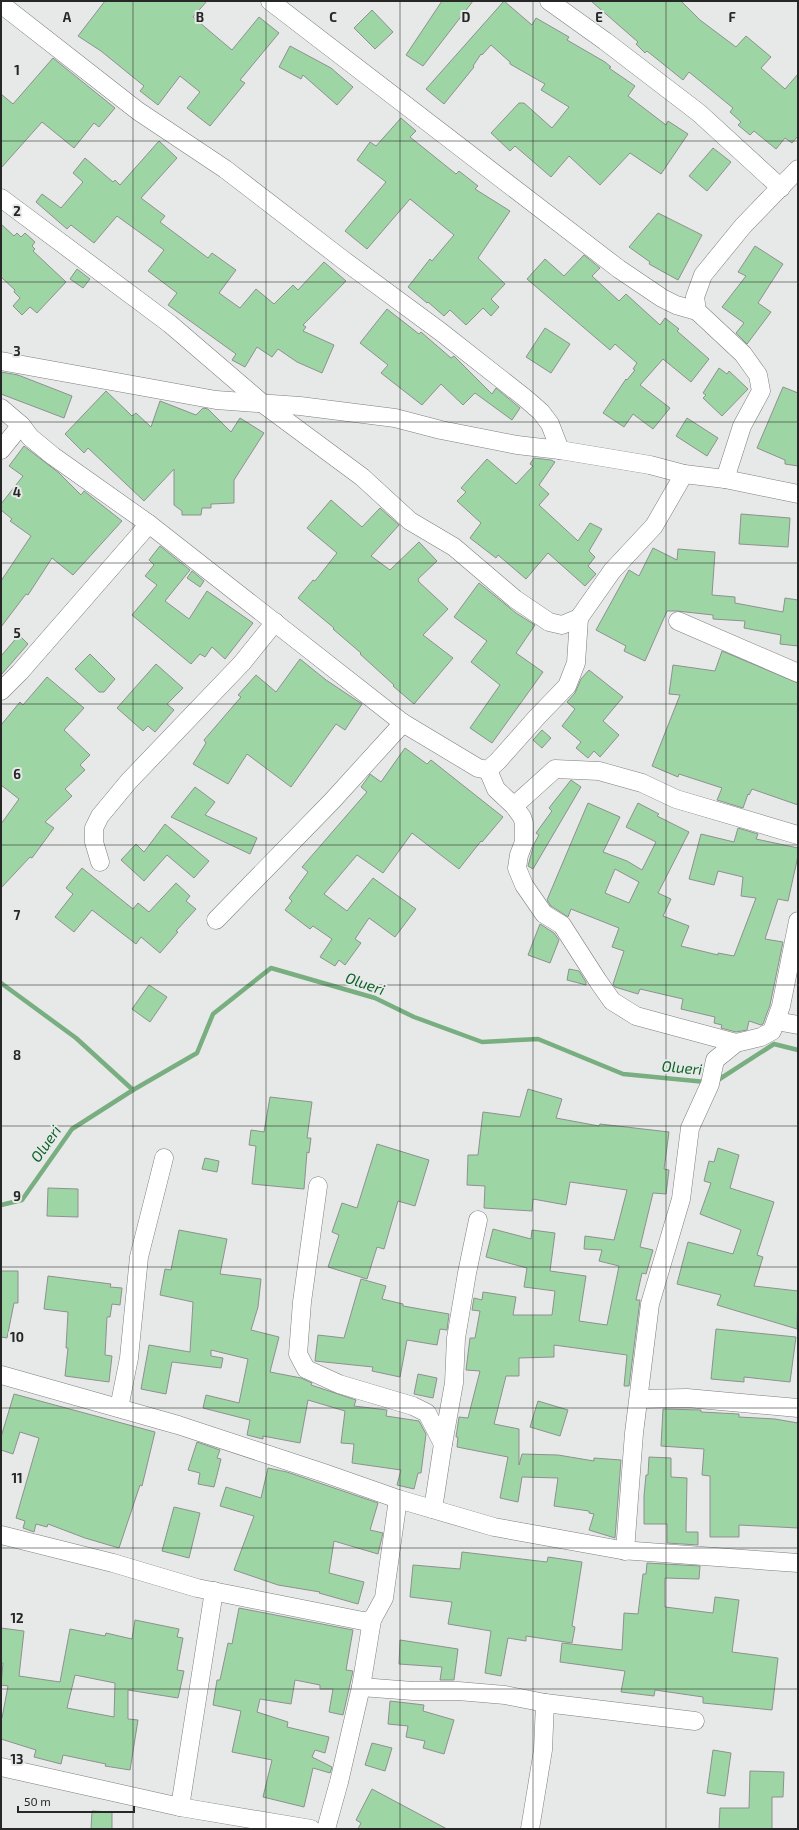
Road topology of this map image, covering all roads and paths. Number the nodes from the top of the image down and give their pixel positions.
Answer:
1 (270, 1) edge
2 (549, 1) edge
3 (1, 4) edge
4 (798, 169) edge
5 (780, 188) junction
6 (1, 198) edge
7 (697, 311) junction
8 (1, 361) edge
9 (262, 403) junction
10 (1, 408) edge
11 (21, 425) junction
12 (1, 450) edge
13 (560, 450) junction
14 (684, 474) junction
15 (725, 479) junction
16 (798, 494) edge
17 (150, 524) junction
18 (579, 618) junction
19 (678, 621) dead end
20 (275, 622) junction
21 (798, 673) edge
22 (1, 691) edge
23 (403, 723) junction
24 (488, 770) junction
25 (514, 806) junction
26 (798, 835) edge
27 (100, 862) dead end
28 (216, 920) dead end
29 (798, 921) edge
30 (776, 1020) junction
31 (798, 1025) edge
32 (736, 1043) junction
33 (164, 1158) dead end
34 (318, 1186) dead end
35 (478, 1220) dead end
36 (1, 1375) edge
37 (638, 1399) junction
38 (120, 1408) junction
39 (798, 1408) edge
40 (443, 1444) junction
41 (398, 1499) junction
42 (434, 1509) junction
43 (1, 1535) edge
44 (625, 1550) junction
45 (798, 1563) edge
46 (214, 1591) junction
47 (372, 1620) junction
48 (361, 1687) junction
49 (545, 1703) junction
50 (695, 1721) dead end
51 (1, 1767) edge
52 (180, 1807) junction
53 (311, 1829) edge
54 (326, 1829) edge
55 (530, 1829) edge

1 - 7 street
2 - 5 street
3 - 13 street
4 - 5 street
5 - 7 street
6 - 9 street
7 - 15 street
8 - 9 street
9 - 13 street
9 - 18 street
10 - 11 street
11 - 12 street
11 - 17 street
13 - 14 street
14 - 15 street
14 - 18 street
15 - 16 street
17 - 20 street
17 - 22 street
18 - 24 street
19 - 21 street
20 - 23 street
20 - 27 street
23 - 24 street
23 - 28 street
24 - 25 street
25 - 26 street
25 - 32 street
29 - 30 street
30 - 31 street
30 - 32 street
32 - 37 street
33 - 38 street
34 - 40 street
35 - 40 street
36 - 38 street
37 - 39 street
37 - 44 street
38 - 41 street
40 - 42 street
41 - 42 street
41 - 47 street
42 - 44 street
43 - 46 street
44 - 45 street
46 - 47 street
46 - 52 street
47 - 48 street
48 - 49 street
48 - 54 street
49 - 50 street
49 - 55 street
51 - 52 street
52 - 53 street

